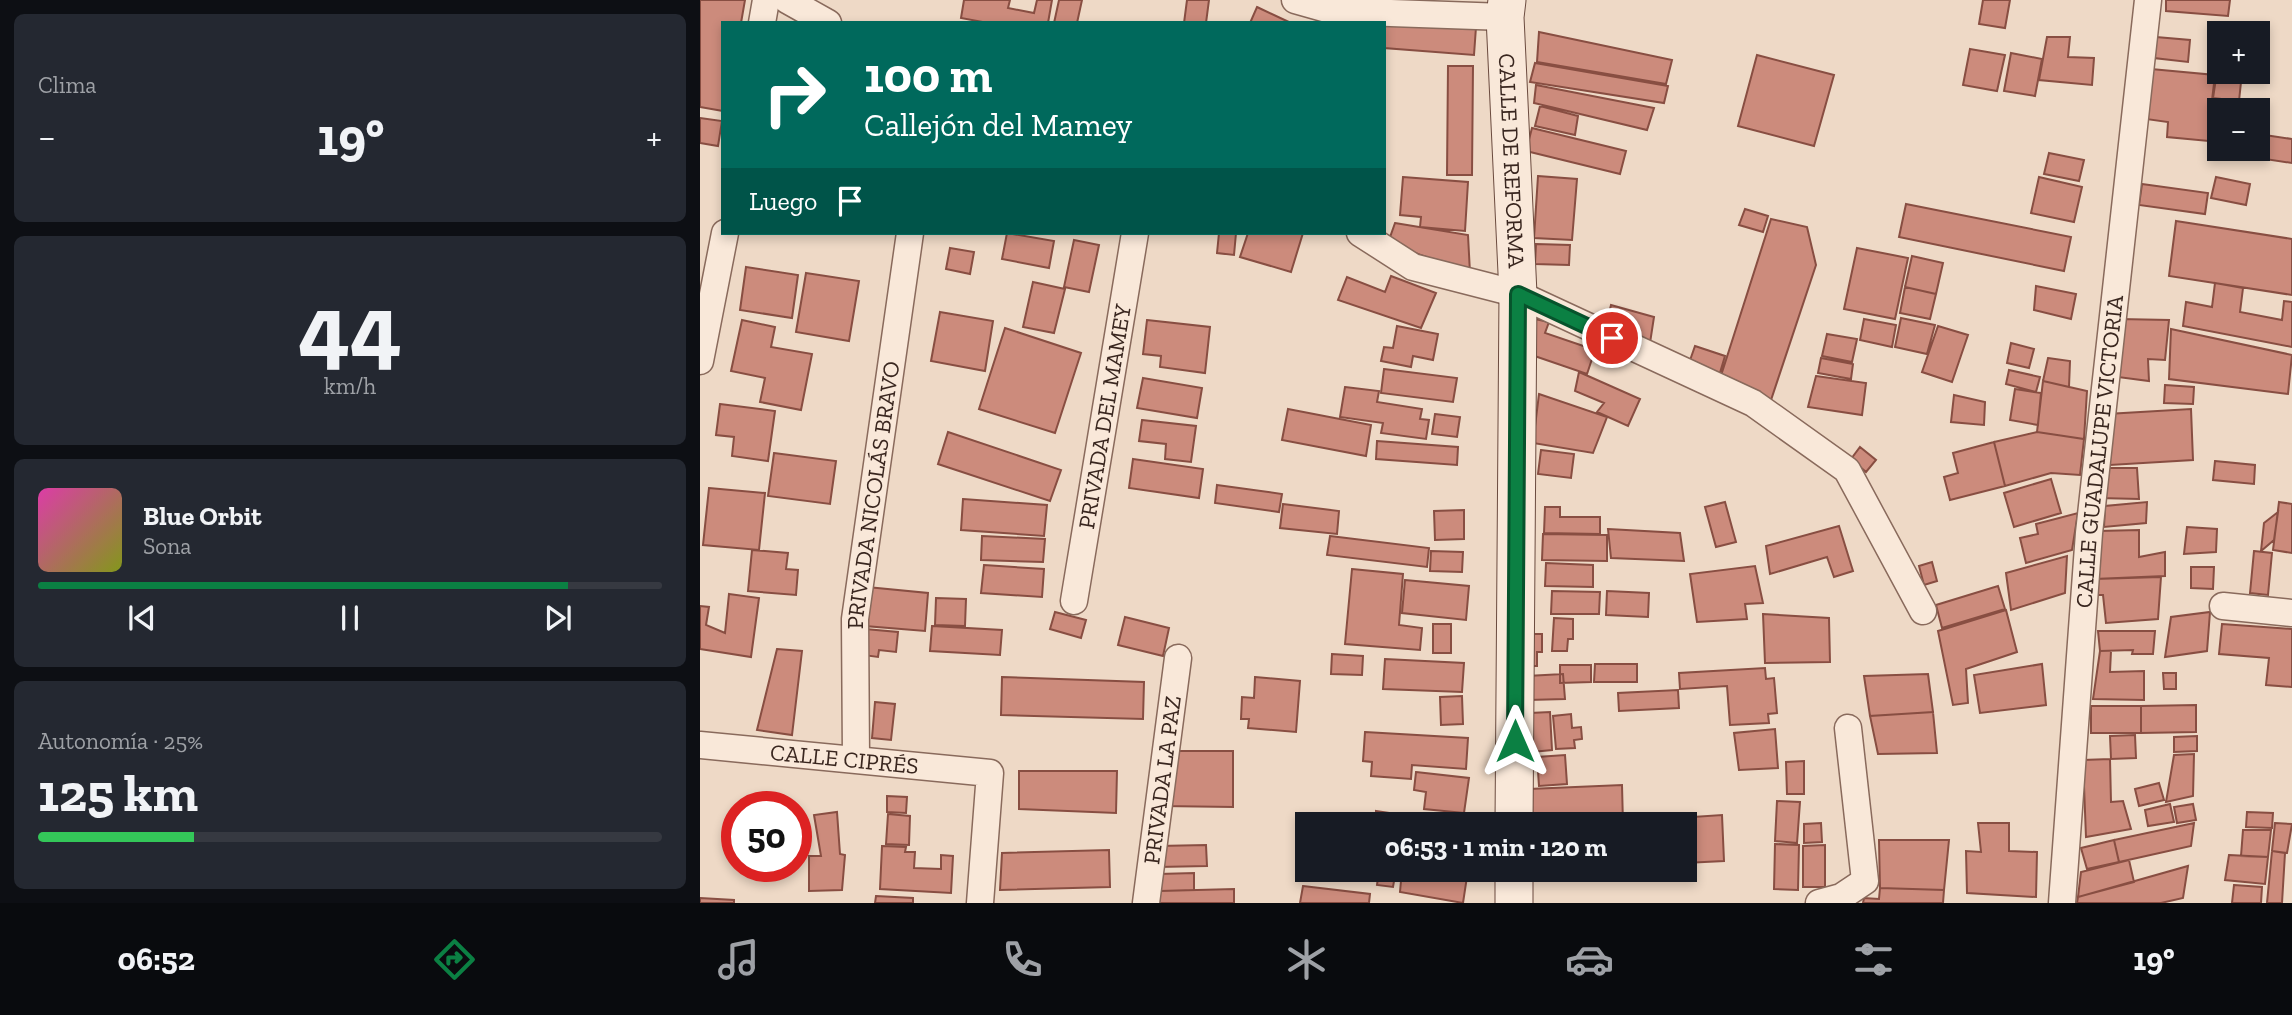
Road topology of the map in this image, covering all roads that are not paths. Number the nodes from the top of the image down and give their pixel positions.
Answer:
1 (766, 0) edge
2 (787, 0) edge
3 (1295, 0) edge
4 (2148, 0) edge
5 (1506, 8) edge
6 (762, 21) edge
7 (824, 21) edge
8 (725, 235) edge
9 (910, 235) edge
10 (1135, 235) edge
11 (1363, 235) edge
12 (1518, 294) junction
13 (700, 361) edge
14 (1073, 601) dead end
15 (2223, 606) dead end
16 (1923, 611) dead end
17 (2292, 613) edge
18 (1178, 657) dead end
19 (1848, 728) dead end
20 (700, 745) edge
21 (856, 758) junction
22 (1514, 812) edge
23 (1514, 882) edge
24 (1830, 900) edge
25 (980, 903) edge
26 (1146, 903) edge
27 (1514, 903) edge
28 (2062, 903) edge

1 - 6 street
2 - 7 street
3 - 5 street
4 - 28 street, CALLE GUADALUPE VICTORIA
5 - 12 main road, CALLE DE REFORMA
8 - 13 street
9 - 21 street, PRIVADA NICOLÁS BRAVO
10 - 14 street, PRIVADA DEL MAMEY
11 - 12 street
12 - 16 street
12 - 22 main road, CALLE DE REFORMA
15 - 17 street
18 - 26 street, PRIVADA LA PAZ
19 - 24 street
20 - 21 street, CALLE CIPRÉS
21 - 25 street, CALLE CIPRÉS
23 - 27 main road

